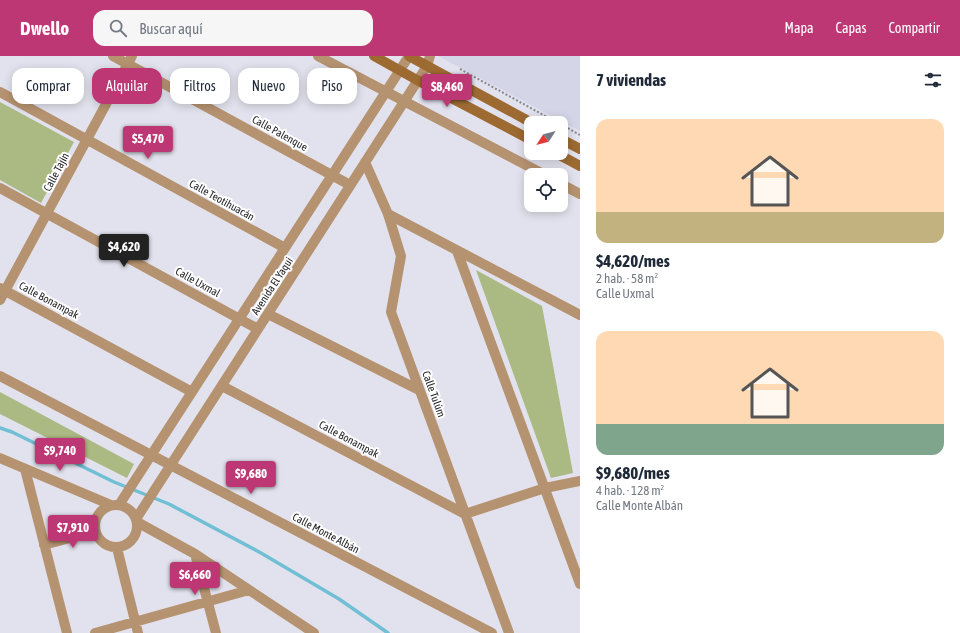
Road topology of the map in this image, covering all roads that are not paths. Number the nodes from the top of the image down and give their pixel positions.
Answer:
1 (113, 56) edge
2 (318, 56) edge
3 (374, 56) edge
4 (409, 56) edge
5 (130, 60) edge
6 (428, 61) edge
7 (400, 70) junction
8 (417, 80) junction
9 (0, 92) edge
10 (386, 92) junction
11 (404, 101) junction
12 (524, 118) edge
13 (524, 136) edge
14 (87, 140) junction
15 (568, 143) edge
16 (580, 149) edge
17 (568, 160) edge
18 (365, 162) junction
19 (580, 166) edge
20 (532, 168) edge
21 (332, 175) junction
22 (350, 185) junction
23 (0, 188) edge
24 (568, 188) edge
25 (580, 194) edge
26 (47, 213) junction
27 (388, 214) junction
28 (285, 248) junction
29 (457, 251) junction
30 (3, 289) edge
31 (0, 300) edge
32 (268, 314) junction
33 (580, 315) edge
34 (239, 318) junction
35 (258, 329) junction
36 (0, 376) edge
37 (222, 386) junction
38 (419, 390) junction
39 (192, 392) junction
40 (151, 455) junction
41 (0, 458) edge
42 (171, 465) junction
43 (25, 469) junction
44 (580, 481) edge
45 (544, 488) junction
46 (115, 505) junction
47 (465, 514) junction
48 (137, 520) junction
49 (95, 531) junction
50 (44, 545) junction
51 (117, 548) junction
52 (195, 554) junction
53 (580, 584) edge
54 (249, 590) junction
55 (208, 601) junction
56 (135, 622) junction
57 (302, 628) edge
58 (67, 633) edge
59 (95, 633) edge
60 (138, 633) edge
61 (216, 633) edge
62 (314, 633) edge
63 (492, 633) edge
64 (509, 633) edge

1 - 5 street, Calle Palenque
2 - 10 street
3 - 7 main road
4 - 6 main road
4 - 7 street, Avenida El Yaqui
5 - 14 street, Calle Tajín
5 - 21 street, Calle Palenque
6 - 8 street, Avenida El Yaqui
6 - 12 main road
7 - 8 main road
7 - 10 street, Avenida El Yaqui
8 - 11 street, Avenida El Yaqui
8 - 13 main road
9 - 14 street, Calle Teotihuacán
10 - 11 street
10 - 21 street, Avenida El Yaqui
11 - 18 street, Avenida El Yaqui
11 - 20 street
14 - 26 street, Calle Tajín
14 - 28 street, Calle Teotihuacán
15 - 16 main road
17 - 19 main road
18 - 22 street, Avenida El Yaqui
18 - 27 street, Calle Tulúm
21 - 22 street, Calle Palenque
21 - 28 street, Avenida El Yaqui
22 - 32 street, Avenida El Yaqui
23 - 26 street, Calle Uxmal
24 - 25 street
26 - 30 street, Calle Tajín
26 - 34 street, Calle Uxmal
27 - 29 street
27 - 38 street, Calle Tulúm
28 - 34 street, Avenida El Yaqui
29 - 33 street
29 - 45 street
30 - 31 street, Calle Tajín
30 - 39 street, Calle Bonampak
32 - 35 street, Avenida El Yaqui
32 - 38 street
34 - 35 street, Calle Uxmal
34 - 39 street, Avenida El Yaqui
35 - 37 street, Avenida El Yaqui
36 - 40 street, Calle Monte Albán
37 - 42 street, Avenida El Yaqui
37 - 47 street, Calle Bonampak
38 - 47 street, Calle Tulúm
39 - 40 street, Avenida El Yaqui
40 - 42 street, Calle Monte Albán
40 - 46 street, Avenida El Yaqui
41 - 43 street
42 - 48 street, Avenida El Yaqui
42 - 63 street, Calle Monte Albán
43 - 46 street
43 - 50 street
44 - 45 street
45 - 47 street
45 - 53 street
46 - 48 street
46 - 49 street
47 - 64 street, Calle Tulúm
48 - 51 street
48 - 52 street
49 - 50 street
49 - 51 street
50 - 58 street
51 - 56 street
52 - 54 street
52 - 55 street
54 - 55 street
54 - 57 street
55 - 56 street
55 - 61 street
56 - 59 street
56 - 60 street
57 - 62 street

